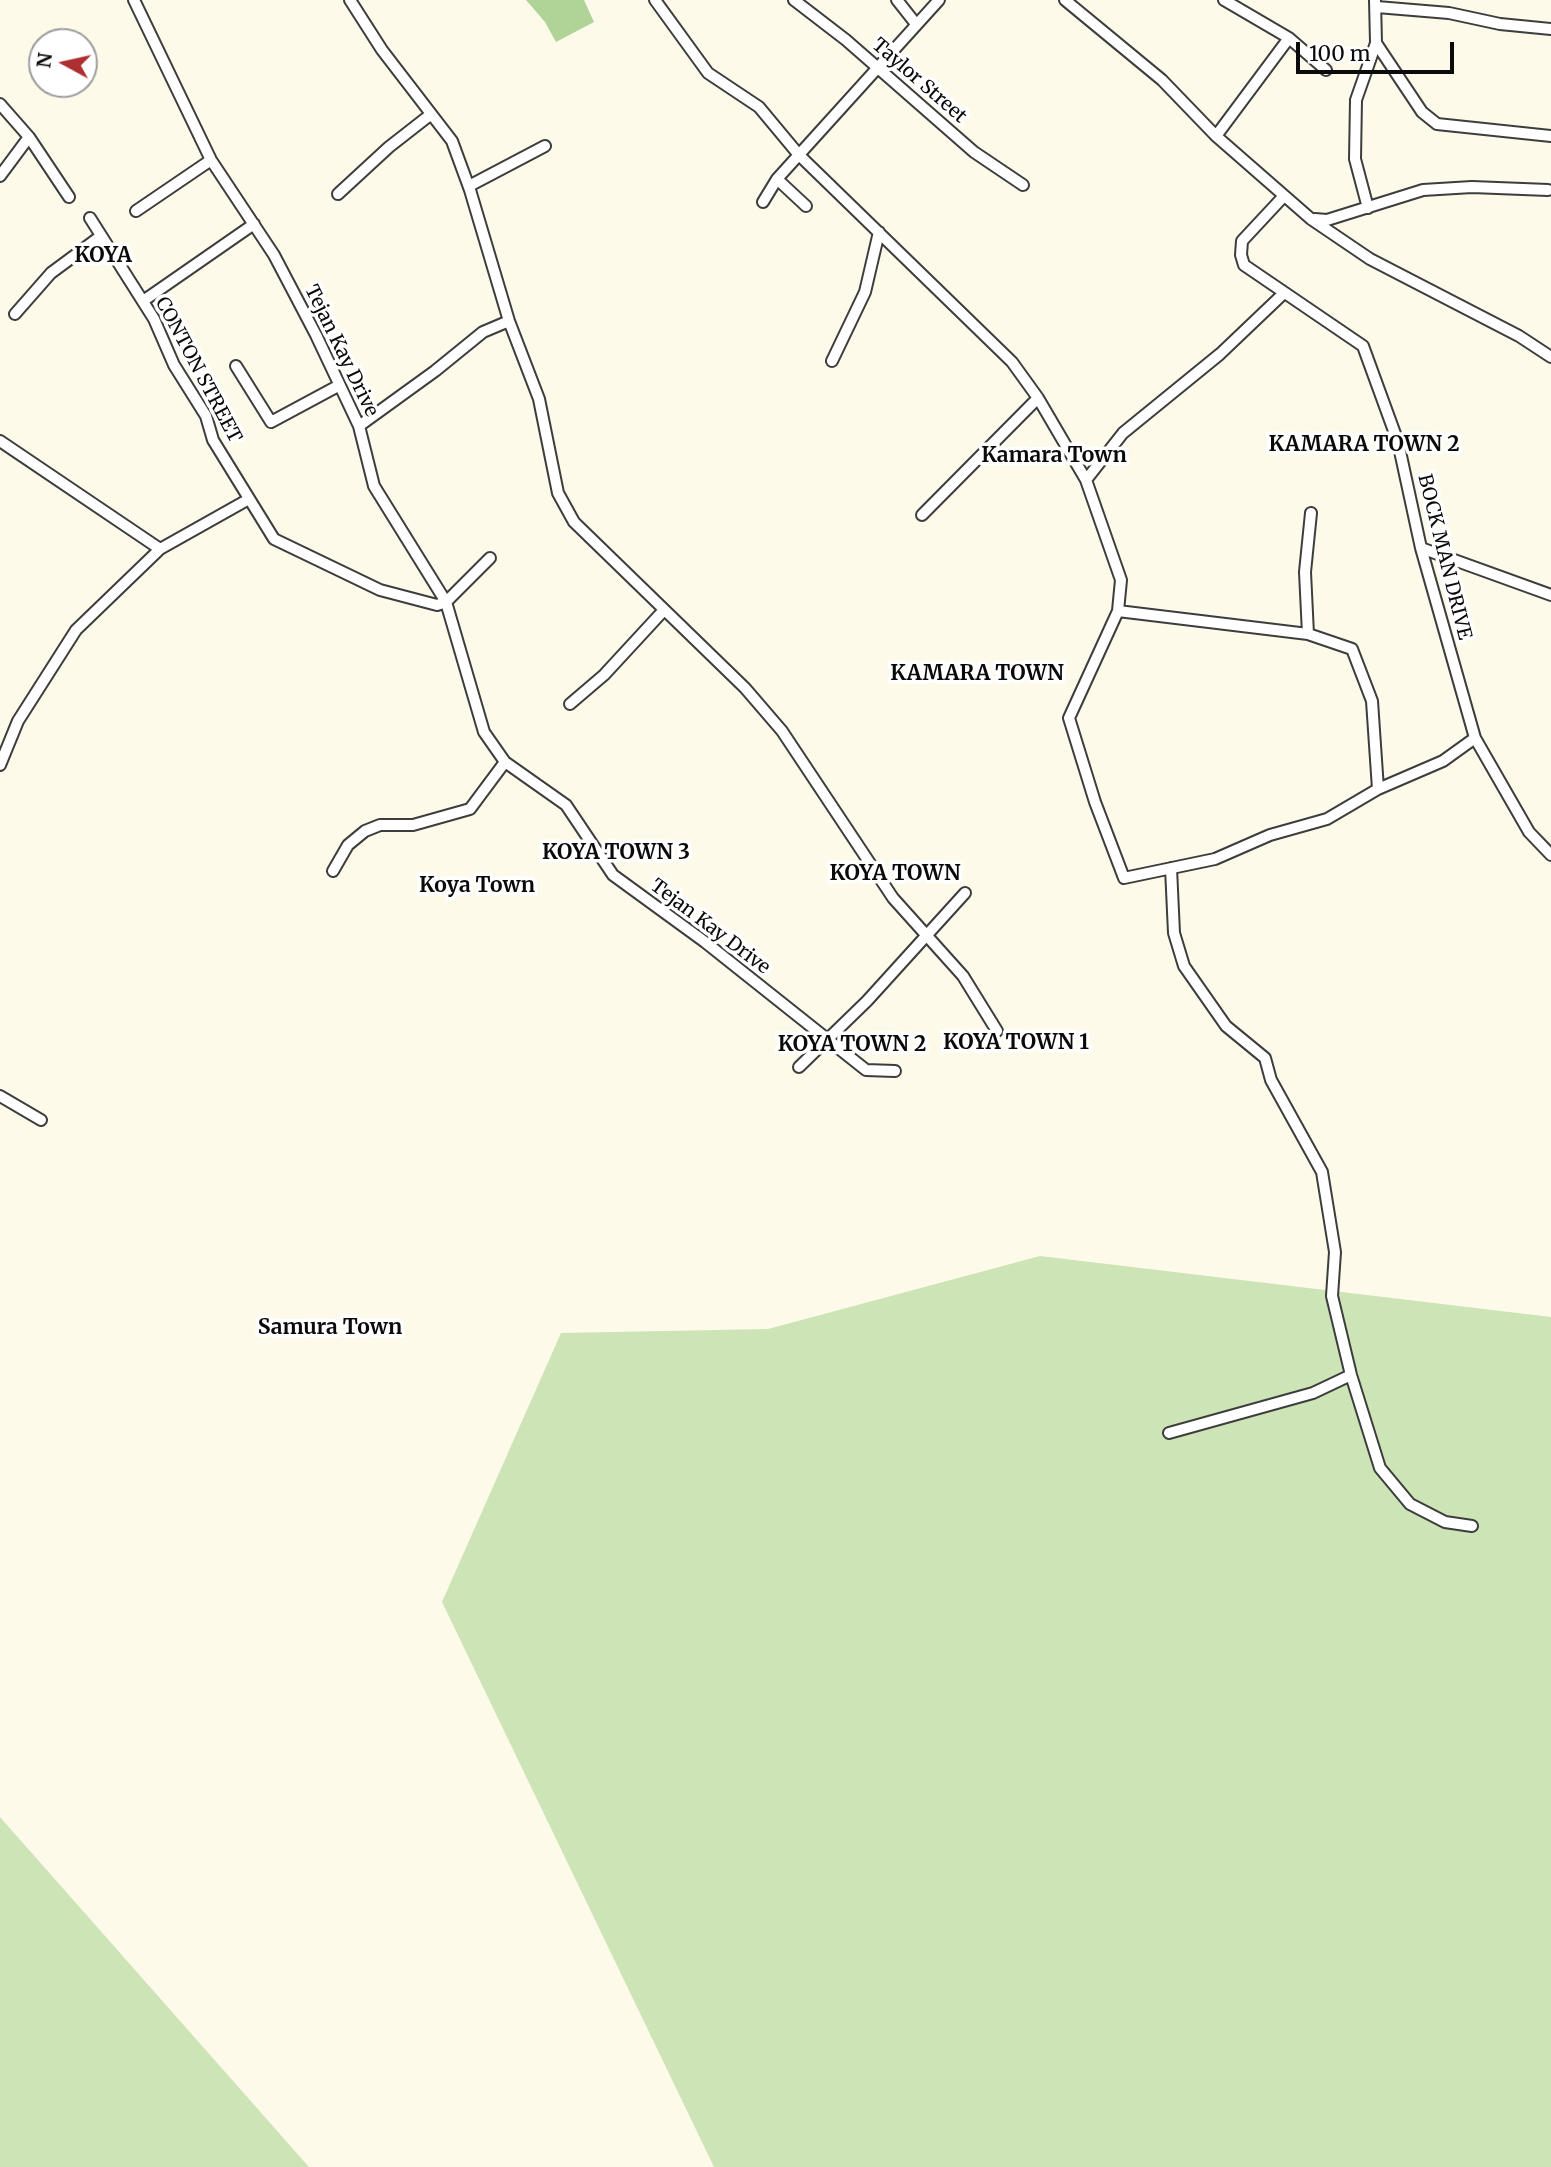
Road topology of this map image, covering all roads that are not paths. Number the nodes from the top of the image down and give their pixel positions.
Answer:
1 (134, 0) edge
2 (350, 0) edge
3 (655, 0) edge
4 (794, 0) edge
5 (897, 0) edge
6 (939, 0) edge
7 (1065, 0) edge
8 (1224, 0) edge
9 (1376, 4) edge
10 (916, 24) junction
11 (1551, 29) edge
12 (1289, 38) junction
13 (1376, 43) junction
14 (874, 68) junction
15 (1326, 70) dead end
16 (0, 104) edge
17 (430, 116) junction
18 (1216, 136) junction
19 (1551, 136) edge
20 (29, 137) junction
21 (545, 146) dead end
22 (799, 155) junction
23 (211, 160) junction
24 (0, 176) edge
25 (777, 179) junction
26 (1023, 185) dead end
27 (469, 186) junction
28 (1548, 190) dead end
29 (338, 194) dead end
30 (69, 197) dead end
31 (1283, 197) junction
32 (763, 202) dead end
33 (806, 206) dead end
34 (1368, 208) junction
35 (136, 211) dead end
36 (90, 218) dead end
37 (1311, 219) junction
38 (254, 224) junction
39 (879, 232) junction
40 (101, 236) junction
41 (1283, 294) junction
42 (142, 301) junction
43 (15, 313) dead end
44 (509, 321) junction
45 (1551, 357) edge
46 (832, 361) dead end
47 (236, 366) dead end
48 (338, 386) junction
49 (1038, 398) junction
50 (359, 426) junction
51 (0, 441) edge
52 (1086, 480) junction
53 (249, 499) junction
54 (1311, 513) dead end
55 (922, 515) dead end
56 (1420, 548) junction
57 (160, 549) junction
58 (490, 558) dead end
59 (1551, 595) edge
60 (446, 602) junction
61 (664, 610) junction
62 (1118, 611) junction
63 (1308, 634) junction
64 (570, 704) dead end
65 (1475, 738) junction
66 (505, 762) junction
67 (0, 765) edge
68 (1377, 789) junction
69 (1549, 850) edge
70 (1171, 868) junction
71 (333, 870) dead end
72 (965, 893) dead end
73 (924, 936) junction
74 (997, 1031) dead end
75 (825, 1040) junction
76 (799, 1067) dead end
77 (895, 1071) dead end
78 (0, 1096) edge
79 (41, 1120) dead end
80 (1351, 1375) junction
81 (1169, 1433) dead end
82 (1472, 1525) dead end

1 - 23 street, Tejan Kay Drive
2 - 17 street
3 - 22 street
4 - 14 street, Taylor Street
5 - 10 street
6 - 10 street
7 - 18 street
8 - 12 street
9 - 11 street
9 - 13 street
10 - 14 street
12 - 15 street
12 - 18 street
13 - 19 street
13 - 34 street
14 - 22 street
14 - 26 street, Taylor Street
16 - 20 street
17 - 27 street
17 - 29 street
18 - 31 street
20 - 24 street
20 - 30 street
21 - 27 street
22 - 25 street
22 - 39 street
23 - 35 street
23 - 38 street, Tejan Kay Drive
25 - 32 street
25 - 33 street
27 - 44 street
28 - 34 street
31 - 37 street
31 - 41 street
34 - 37 street
36 - 40 street, CONTON STREET
37 - 45 street
38 - 42 street
38 - 48 street, Tejan Kay Drive
39 - 46 street
39 - 49 street
40 - 42 street, CONTON STREET
40 - 43 street
41 - 52 street
41 - 56 street, BOCK MAN DRIVE
42 - 53 street, CONTON STREET
44 - 50 street
44 - 61 street
47 - 48 street
48 - 50 street, Tejan Kay Drive
49 - 52 street
49 - 55 street
50 - 60 street, Tejan Kay Drive
51 - 57 street
52 - 62 street
53 - 57 street
53 - 60 street, CONTON STREET
54 - 63 street
56 - 59 street
56 - 65 street, BOCK MAN DRIVE
57 - 67 street
58 - 60 street
60 - 66 street, Tejan Kay Drive
61 - 64 street
61 - 73 street
62 - 63 street
62 - 70 street
63 - 68 street
65 - 68 street
65 - 69 street, BOCK MAN DRIVE
66 - 71 street
66 - 75 street, Tejan Kay Drive
68 - 70 street
70 - 80 street
72 - 73 street
73 - 74 street
73 - 75 street
75 - 76 street
75 - 77 street, Tejan Kay Drive
78 - 79 street
80 - 81 street
80 - 82 street

